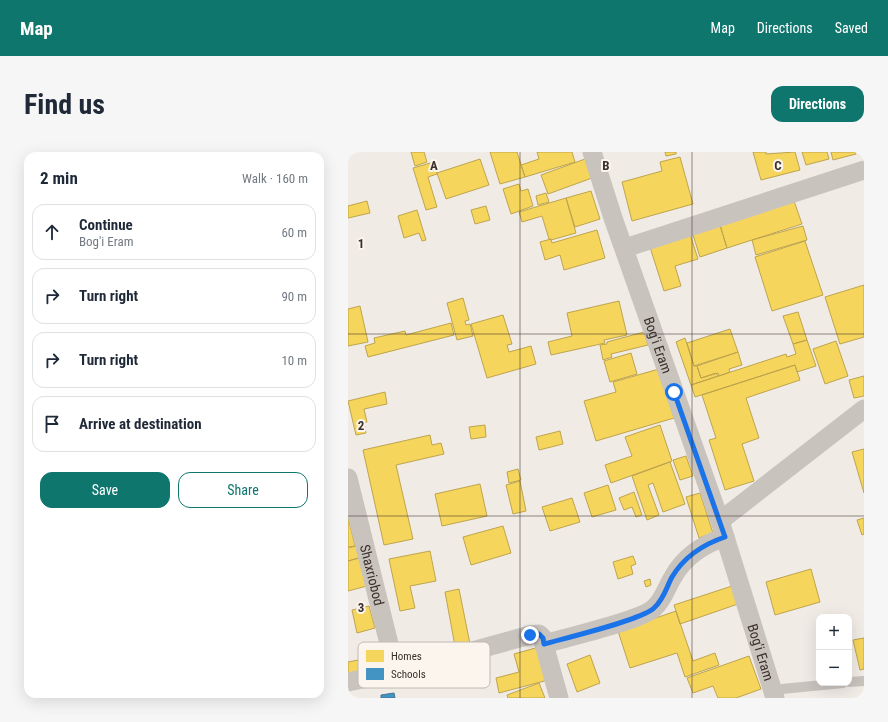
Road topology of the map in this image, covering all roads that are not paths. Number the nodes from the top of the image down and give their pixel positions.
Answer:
1 (592, 152) edge
2 (864, 170) edge
3 (625, 248) junction
4 (864, 409) edge
5 (348, 478) edge
6 (722, 529) junction
7 (389, 642) edge
8 (544, 644) junction
9 (490, 646) edge
10 (358, 680) edge
11 (864, 681) edge
12 (348, 682) edge
13 (852, 682) edge
14 (824, 686) edge
15 (773, 694) edge
16 (559, 698) edge

1 - 3 street, Bog'i Eram
2 - 3 street
3 - 6 street, Bog'i Eram
4 - 6 street
5 - 7 street, Shaxriobod
6 - 8 street
6 - 15 street, Bog'i Eram
8 - 9 street
8 - 16 street
10 - 12 street
11 - 13 lane
14 - 15 lane

